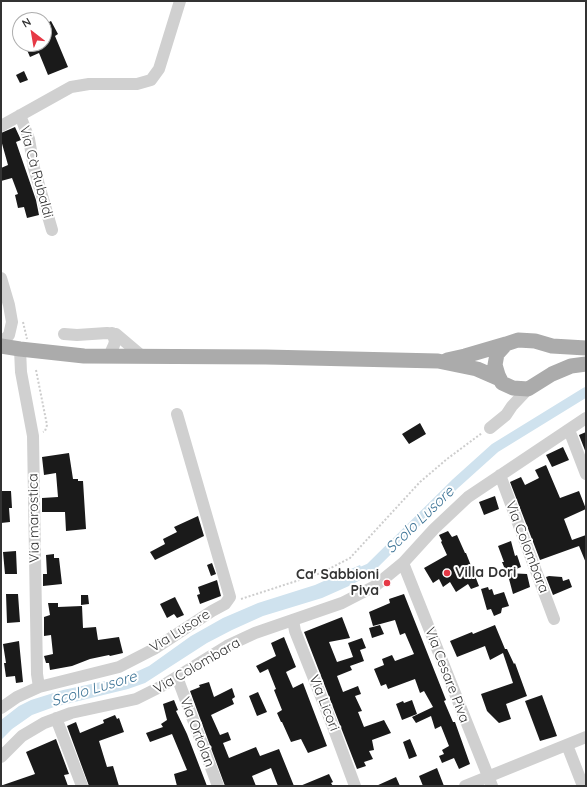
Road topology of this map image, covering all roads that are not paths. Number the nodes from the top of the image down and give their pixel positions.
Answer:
1 (180, 1) edge
2 (20, 115) junction
3 (1, 126) edge
4 (52, 230) dead end
5 (1, 278) edge
6 (112, 333) junction
7 (64, 334) dead end
8 (1, 344) edge
9 (506, 344) junction
10 (586, 348) edge
11 (20, 349) junction
12 (109, 356) junction
13 (142, 356) junction
14 (438, 361) junction
15 (586, 364) edge
16 (501, 381) junction
17 (528, 388) junction
18 (512, 406) junction
19 (177, 414) dead end
20 (586, 418) edge
21 (490, 428) road end
22 (568, 430) junction
23 (586, 474) edge
24 (500, 475) junction
25 (404, 563) junction
26 (554, 618) dead end
27 (293, 620) junction
28 (177, 677) junction
29 (39, 687) junction
30 (1, 708) edge
31 (56, 718) junction
32 (586, 737) edge
33 (567, 744) junction
34 (1, 757) edge
35 (490, 782) edge
36 (82, 786) edge
37 (218, 786) edge
38 (355, 786) edge
39 (466, 786) edge
40 (583, 786) edge

1 - 2 street, Via Cà Rubaldi
2 - 3 street, Via Cà Rubaldi
2 - 4 street, Via Cà Rubaldi
5 - 8 street
6 - 7 street
6 - 12 street
6 - 13 street
8 - 11 main road
9 - 10 main road
9 - 14 main road
9 - 16 main road
11 - 12 main road
11 - 29 street, Via marostica
12 - 13 main road
13 - 14 main road
14 - 16 main road
15 - 17 main road
16 - 17 main road
16 - 18 street
17 - 18 street
18 - 21 street
19 - 29 street, Via Lusore
20 - 22 street, Via Colombara
22 - 23 street
22 - 24 street, Via Colombara
24 - 25 street, Via Colombara
24 - 26 street, Via Colombara
25 - 27 street, Via Colombara
25 - 35 street, Via Cesare Piva
27 - 28 street, Via Colombara
27 - 38 street, Via Licori
28 - 31 street, Via Colombara
28 - 37 street, Via Ortolan
29 - 30 street, Via Lusore
31 - 34 street, Via Colombara
31 - 36 street
32 - 33 street
33 - 35 street
33 - 40 street
35 - 39 street

